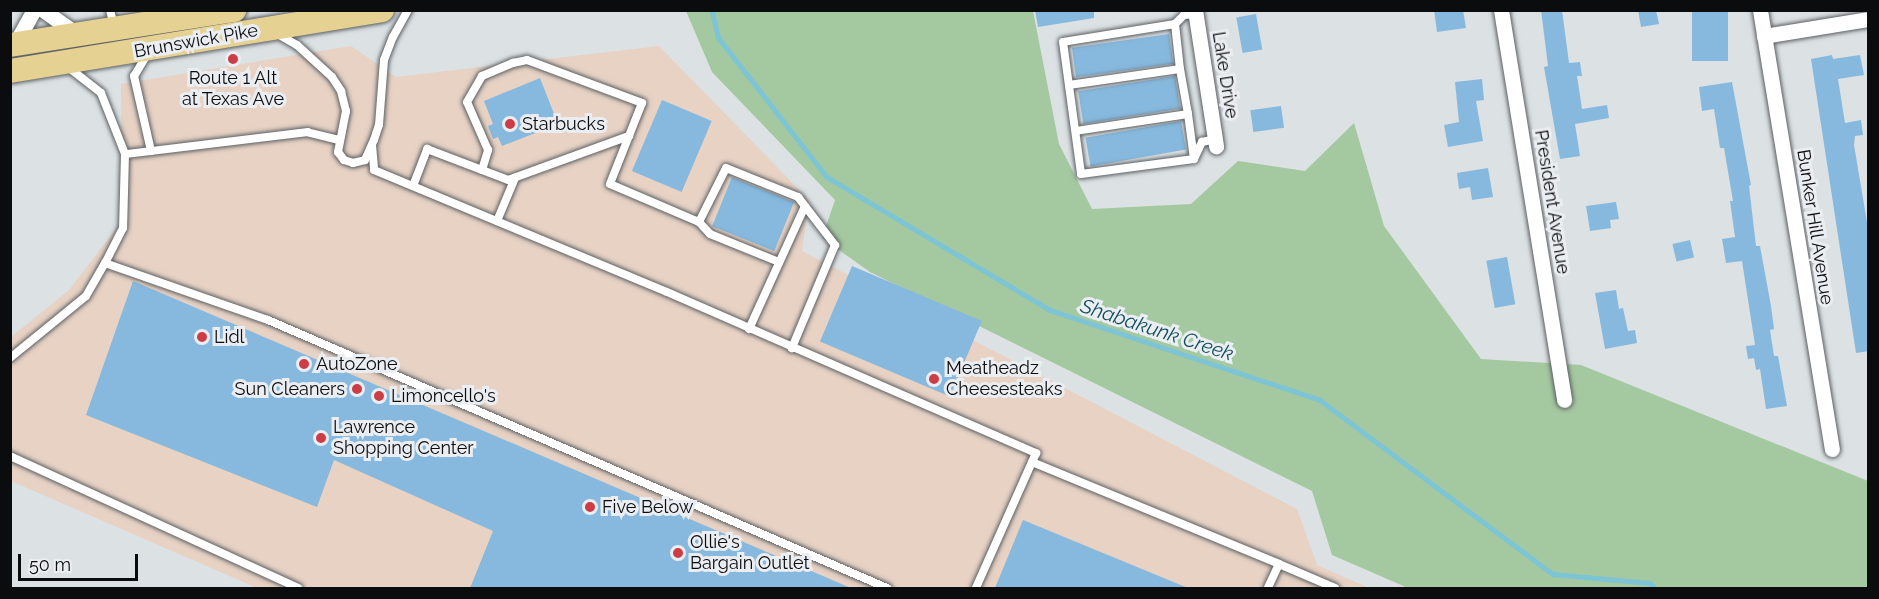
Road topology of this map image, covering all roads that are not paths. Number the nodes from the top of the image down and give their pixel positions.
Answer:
1 (34, 10) edge
2 (43, 10) edge
3 (234, 10) edge
4 (382, 10) edge
5 (408, 10) edge
6 (1501, 10) edge
7 (1760, 10) edge
8 (1195, 12) edge
9 (208, 13) edge
10 (157, 17) edge
11 (1869, 19) edge
12 (113, 20) edge
13 (1175, 24) junction
14 (269, 29) junction
15 (78, 35) junction
16 (1764, 36) junction
17 (13, 44) edge
18 (151, 49) junction
19 (64, 64) junction
20 (1180, 69) junction
21 (10, 71) edge
22 (1069, 85) junction
23 (1188, 114) junction
24 (1076, 131) junction
25 (629, 136) junction
26 (339, 140) junction
27 (1215, 143) joint
28 (372, 146) junction
29 (151, 151) junction
30 (125, 154) junction
31 (1194, 159) junction
32 (482, 170) junction
33 (515, 178) junction
34 (413, 186) junction
35 (805, 206) junction
36 (497, 221) junction
37 (699, 222) junction
38 (105, 262) junction
39 (779, 262) junction
40 (749, 329) junction
41 (792, 348) junction
42 (10, 358) edge
43 (1564, 400) dead end
44 (1832, 449) dead end
45 (10, 456) edge
46 (1032, 462) junction
47 (1279, 564) junction
48 (298, 588) edge
49 (887, 588) edge
50 (976, 588) edge
51 (1268, 588) edge
52 (1335, 588) edge

1 - 17 street
2 - 15 street
3 - 9 main road, Brunswick Pike
4 - 14 main road, Brunswick Pike
5 - 28 lane
6 - 43 street, President Avenue
7 - 16 street, Bunker Hill Avenue
8 - 13 lane
8 - 27 street, Lake Drive
9 - 10 main road, Brunswick Pike
10 - 12 main road, Brunswick Pike
11 - 16 street
12 - 15 main road, Brunswick Pike
13 - 20 lane
13 - 22 lane
14 - 18 main road, Brunswick Pike
14 - 26 lane
15 - 17 main road, Brunswick Pike
16 - 44 street, Bunker Hill Avenue
18 - 19 main road, Brunswick Pike
18 - 29 lane
19 - 21 main road, Brunswick Pike
19 - 30 lane
20 - 22 lane
20 - 23 lane
22 - 24 lane
23 - 24 lane
23 - 31 lane
24 - 31 lane
25 - 32 lane
25 - 33 lane
25 - 37 lane
26 - 28 lane
26 - 29 lane
27 - 31 lane
28 - 34 lane
29 - 30 lane
30 - 38 lane
32 - 33 lane
32 - 34 lane
33 - 36 lane
34 - 36 lane
35 - 37 lane
35 - 39 lane
35 - 41 lane
36 - 40 lane
37 - 39 lane
38 - 42 lane
38 - 49 lane
39 - 40 lane
40 - 41 lane
41 - 46 lane
45 - 48 lane
46 - 47 lane
46 - 50 lane
47 - 51 lane
47 - 52 lane

